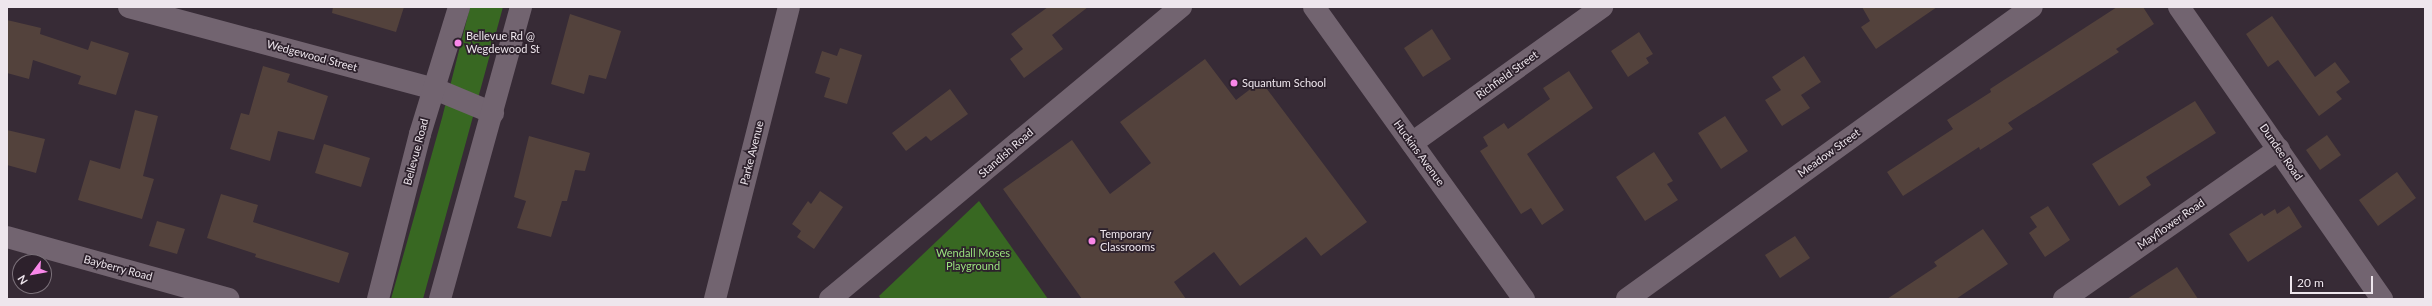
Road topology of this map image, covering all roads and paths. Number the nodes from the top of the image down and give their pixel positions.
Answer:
1 (129, 7) edge
2 (459, 7) edge
3 (521, 7) edge
4 (789, 7) edge
5 (1181, 7) edge
6 (1314, 7) edge
7 (1602, 7) edge
8 (2032, 7) edge
9 (2179, 7) edge
10 (434, 89) junction
11 (493, 113) junction
12 (1412, 143) junction
13 (2279, 149) junction
14 (7, 237) edge
15 (228, 299) edge
16 (378, 299) edge
17 (440, 299) edge
18 (715, 299) edge
19 (830, 299) edge
20 (1524, 299) edge
21 (1627, 299) edge
22 (2064, 299) edge
23 (2382, 299) edge

1 - 10 street, Wedgewood Street
2 - 10 street, Bellevue Road
3 - 11 street
4 - 18 street, Parke Avenue
5 - 19 street, Standish Road
6 - 12 street, Huckins Avenue
7 - 12 street, Richfield Street
8 - 21 street, Meadow Street
9 - 13 street, Dundee Road
10 - 11 street, Wedgewood Street
10 - 16 street, Bellevue Road
11 - 17 street
12 - 20 street, Huckins Avenue
13 - 22 street, Mayflower Road
13 - 23 street, Dundee Road
14 - 15 street, Bayberry Road

